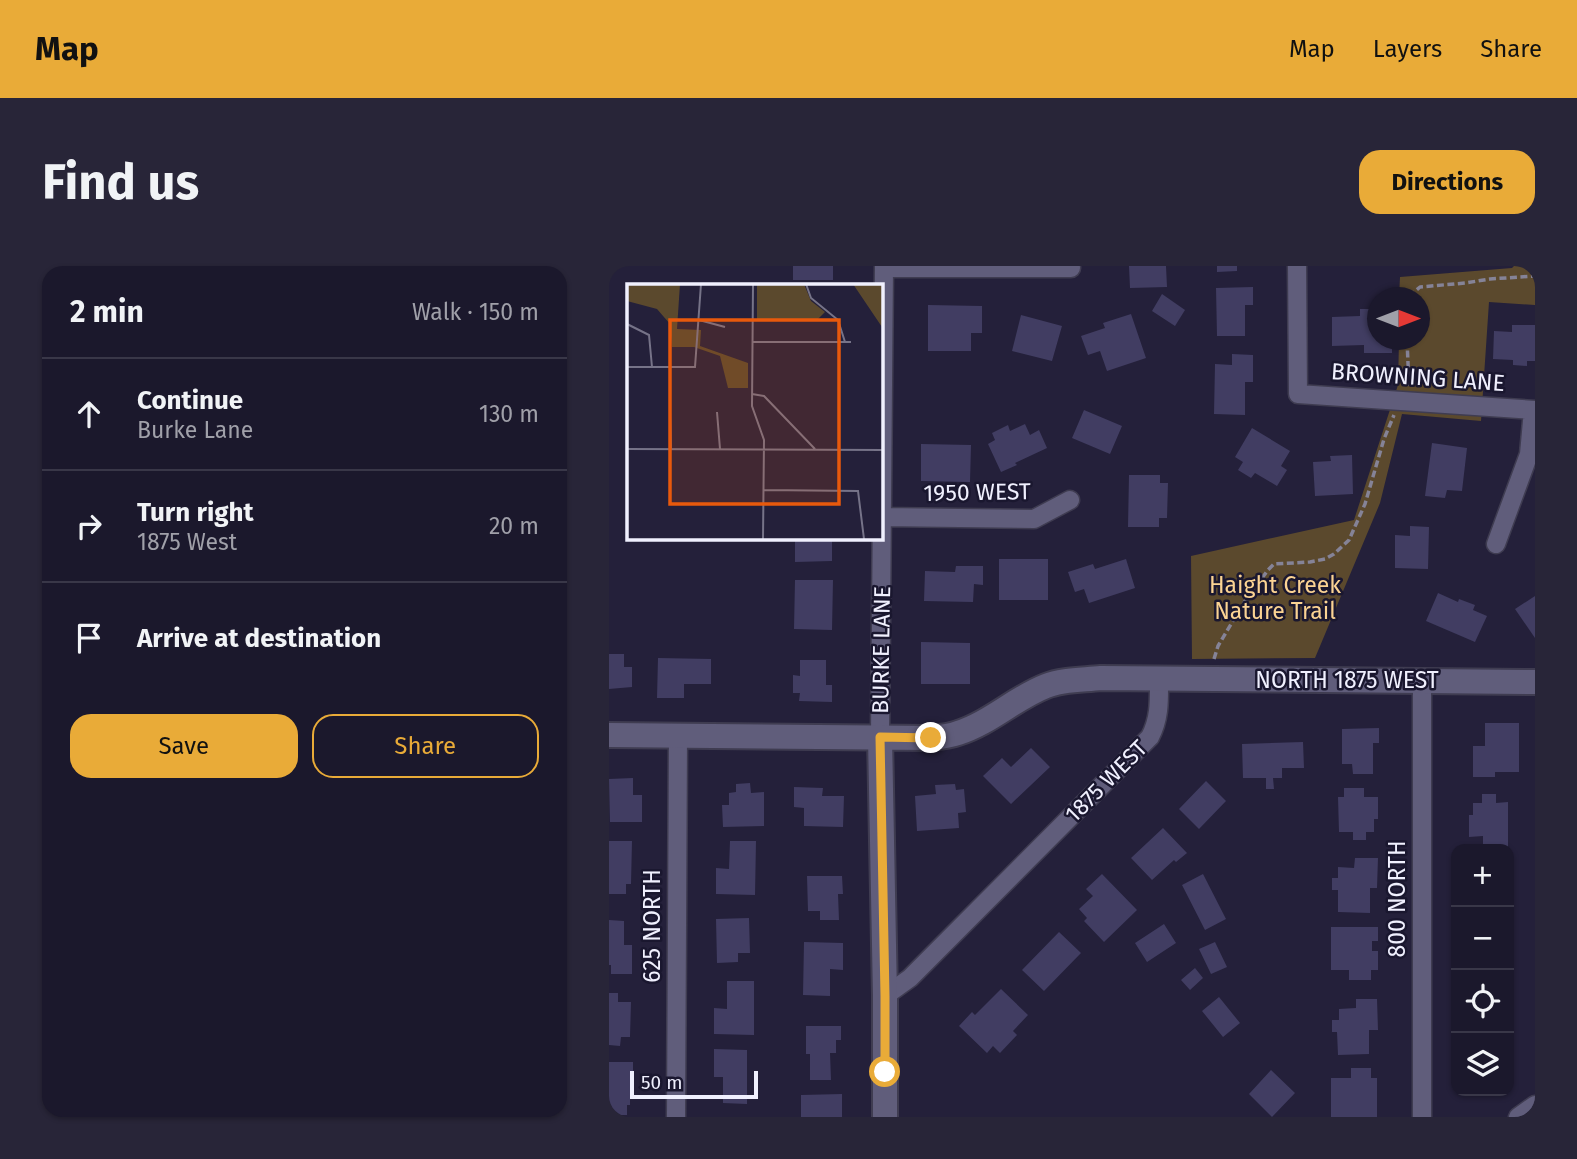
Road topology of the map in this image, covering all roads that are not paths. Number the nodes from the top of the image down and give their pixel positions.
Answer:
1 (1297, 266) edge
2 (884, 267) edge
3 (1071, 268) dead end
4 (1534, 410) edge
5 (1070, 500) dead end
6 (883, 517) junction
7 (1496, 544) dead end
8 (1159, 679) junction
9 (1422, 681) junction
10 (1535, 682) edge
11 (609, 735) edge
12 (678, 736) junction
13 (880, 737) junction
14 (885, 996) junction
15 (1535, 1105) edge
16 (676, 1117) edge
17 (885, 1117) edge
18 (1422, 1117) edge
19 (1518, 1117) edge

1 - 4 street, BROWNING LANE
2 - 3 street
2 - 6 street, BURKE LANE
4 - 7 street
5 - 6 street, 1950 WEST
6 - 13 street, BURKE LANE
8 - 9 street, NORTH 1875 WEST
8 - 13 street
8 - 14 street, 1875 WEST
9 - 10 street, NORTH 1875 WEST
9 - 18 street, 800 NORTH
11 - 12 street
12 - 13 street
12 - 16 street, 625 NORTH
13 - 14 street, BURKE LANE
14 - 17 street, BURKE LANE
15 - 19 street

